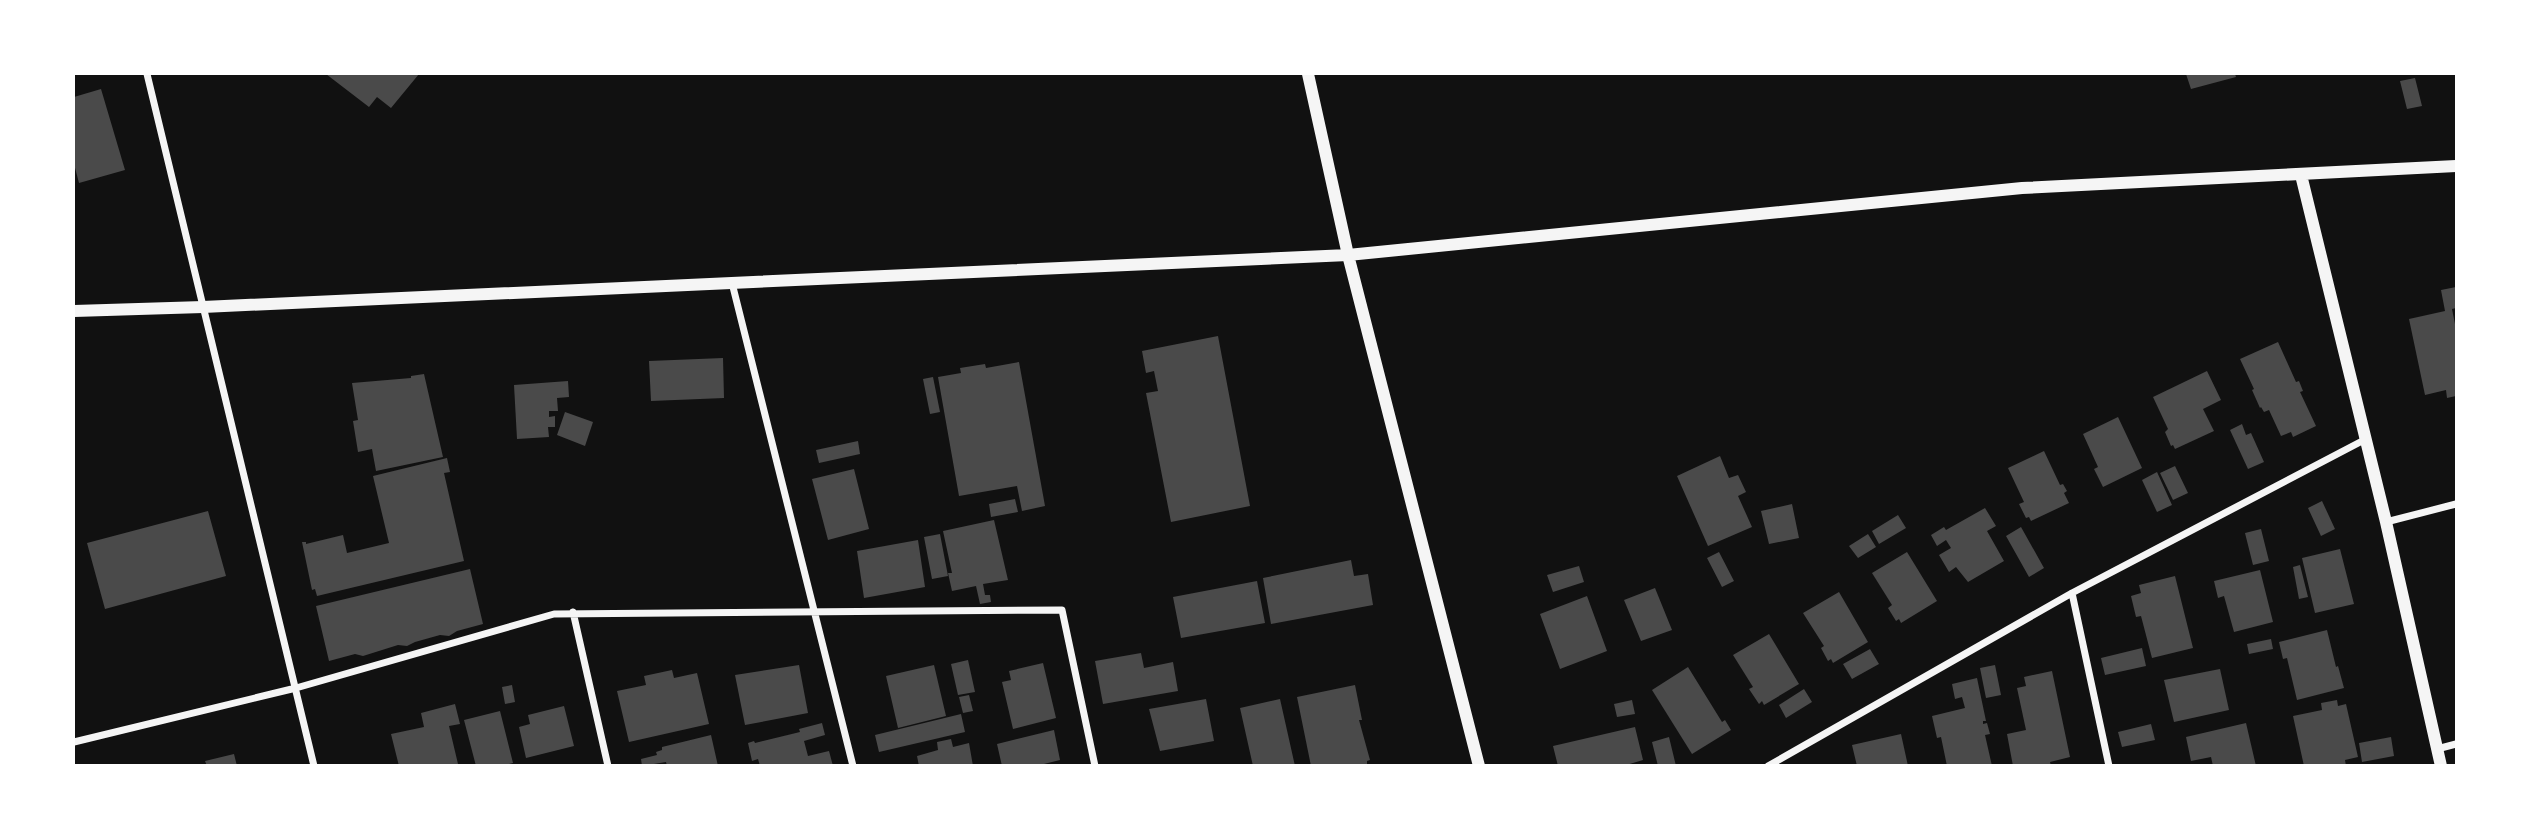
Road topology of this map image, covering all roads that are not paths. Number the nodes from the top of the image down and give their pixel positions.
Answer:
1 (146, 74) edge
2 (1308, 74) edge
3 (2456, 166) edge
4 (2301, 175) junction
5 (1348, 255) junction
6 (732, 284) junction
7 (203, 307) junction
8 (74, 311) edge
9 (2366, 439) junction
10 (2456, 504) edge
11 (2386, 522) junction
12 (2073, 593) junction
13 (573, 612) junction
14 (813, 613) junction
15 (296, 688) junction
16 (74, 742) edge
17 (2456, 744) edge
18 (2437, 749) junction
19 (314, 765) edge
20 (608, 765) edge
21 (853, 765) edge
22 (1095, 765) edge
23 (1479, 765) edge
24 (1768, 765) edge
25 (2109, 765) edge
26 (2441, 765) edge

1 - 7 street
2 - 5 street
3 - 4 street
4 - 5 street
4 - 9 street
5 - 6 street
5 - 23 street
6 - 7 street
6 - 14 street
7 - 8 street
7 - 15 street
9 - 11 street
9 - 12 street
10 - 11 street
11 - 18 street
12 - 24 street
12 - 25 street
13 - 14 street
13 - 15 street
13 - 20 street
14 - 21 street
14 - 22 street
15 - 16 street
15 - 19 street
17 - 18 street
18 - 26 street

